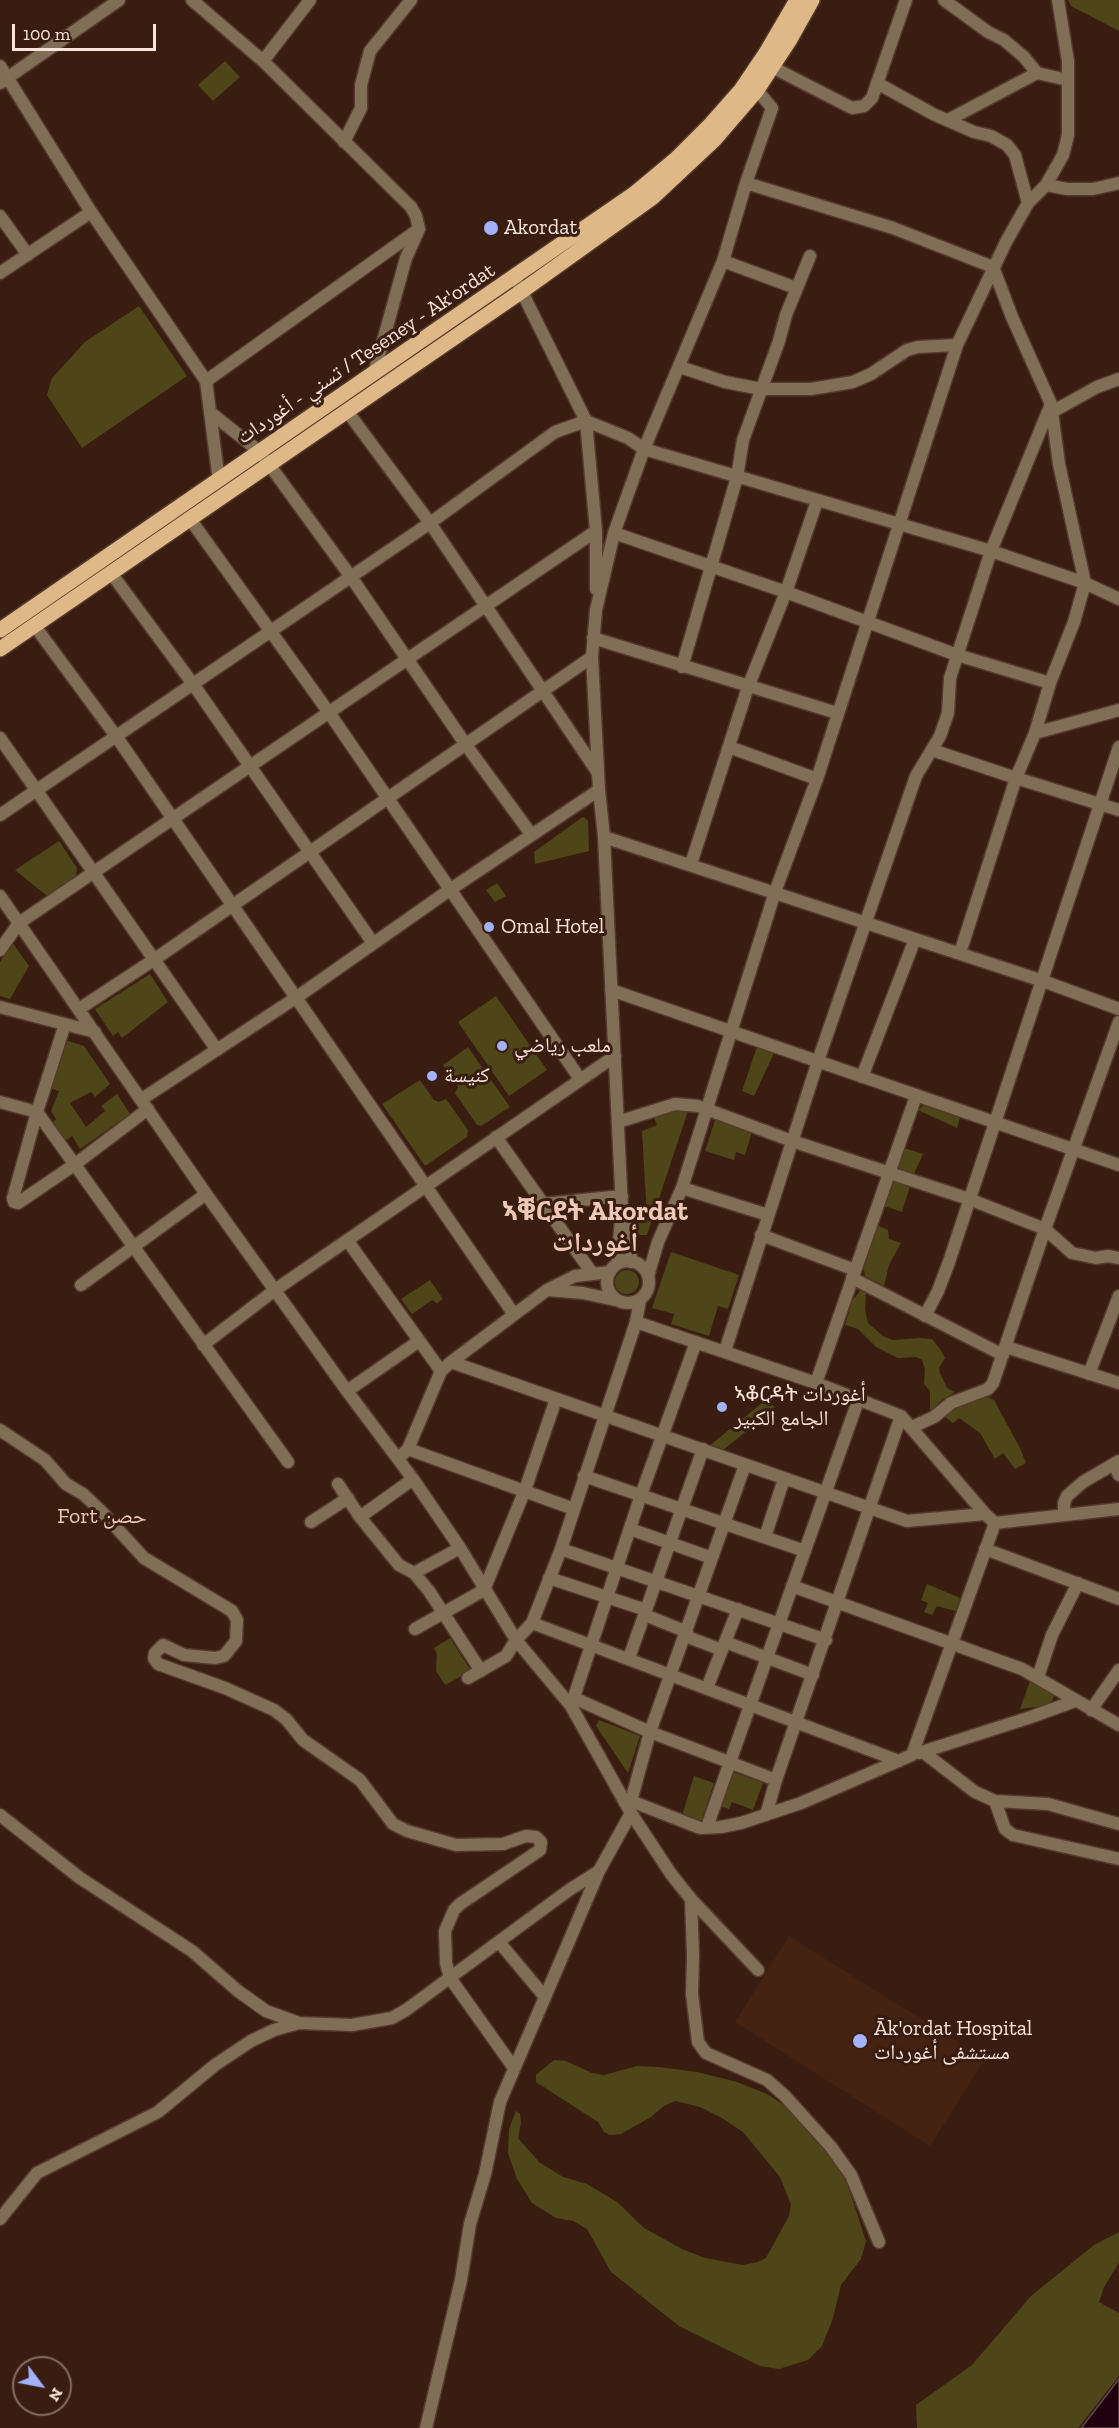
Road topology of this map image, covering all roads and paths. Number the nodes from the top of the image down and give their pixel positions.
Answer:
1 (119, 0) edge
2 (192, 0) edge
3 (310, 0) edge
4 (411, 0) edge
5 (798, 0) edge
6 (812, 0) edge
7 (906, 0) edge
8 (944, 0) edge
9 (1058, 0) edge
10 (263, 61) junction
11 (0, 66) edge
12 (772, 67) junction
13 (1037, 73) junction
14 (1068, 80) junction
15 (4, 81) edge
16 (877, 83) junction
17 (757, 90) junction
18 (948, 120) junction
19 (344, 142) junction
20 (746, 183) junction
21 (1119, 183) edge
22 (1046, 185) junction
23 (1028, 203) junction
24 (91, 212) junction
25 (0, 216) edge
26 (418, 229) junction
27 (28, 255) junction
28 (810, 256) dead end
29 (723, 261) junction
30 (993, 267) junction
31 (0, 273) edge
32 (515, 277) junction
33 (796, 288) junction
34 (522, 291) junction
35 (957, 345) junction
36 (680, 367) junction
37 (375, 370) junction
38 (1119, 379) edge
39 (207, 381) junction
40 (761, 389) junction
41 (1051, 408) junction
42 (347, 411) junction
43 (211, 413) junction
44 (586, 421) junction
45 (644, 449) junction
46 (260, 452) junction
47 (269, 465) junction
48 (737, 477) junction
49 (219, 481) junction
50 (817, 501) junction
51 (190, 519) junction
52 (430, 523) junction
53 (899, 525) junction
54 (596, 531) junction
55 (614, 533) junction
56 (990, 551) junction
57 (712, 568) junction
58 (111, 573) junction
59 (351, 577) junction
60 (1085, 583) junction
61 (786, 592) junction
62 (1119, 599) edge
63 (487, 606) junction
64 (596, 610) junction
65 (868, 623) junction
66 (34, 625) junction
67 (0, 630) edge
68 (272, 630) junction
69 (593, 638) junction
70 (0, 649) edge
71 (957, 655) junction
72 (592, 657) junction
73 (408, 660) junction
74 (682, 666) junction
75 (1050, 683) junction
76 (193, 684) junction
77 (748, 687) junction
78 (544, 691) junction
79 (1119, 710) edge
80 (837, 713) junction
81 (330, 714) junction
82 (1035, 733) junction
83 (116, 736) junction
84 (0, 738) edge
85 (466, 745) junction
86 (729, 747) junction
87 (1119, 747) edge
88 (932, 750) junction
89 (251, 767) junction
90 (598, 774) junction
91 (1016, 778) junction
92 (817, 779) junction
93 (37, 789) junction
94 (599, 790) junction
95 (388, 798) junction
96 (1100, 804) junction
97 (1119, 810) edge
98 (0, 815) edge
99 (174, 820) junction
100 (531, 834) junction
101 (604, 837) junction
102 (310, 852) junction
103 (691, 864) junction
104 (94, 874) junction
105 (451, 889) junction
106 (775, 892) junction
107 (0, 896) edge
108 (233, 906) junction
109 (866, 922) junction
110 (19, 923) junction
111 (915, 939) junction
112 (373, 943) junction
113 (0, 950) edge
114 (960, 953) junction
115 (155, 959) junction
116 (1043, 981) junction
117 (611, 990) junction
118 (297, 997) junction
119 (0, 1007) edge
120 (79, 1009) junction
121 (1119, 1009) edge
122 (1119, 1022) edge
123 (65, 1024) junction
124 (732, 1031) junction
125 (95, 1032) junction
126 (217, 1050) junction
127 (615, 1056) junction
128 (818, 1061) junction
129 (862, 1077) junction
130 (580, 1080) junction
131 (916, 1095) junction
132 (0, 1102) edge
133 (145, 1104) junction
134 (707, 1110) junction
135 (37, 1112) junction
136 (618, 1122) junction
137 (995, 1123) junction
138 (496, 1137) junction
139 (792, 1141) junction
140 (1073, 1150) junction
141 (74, 1165) junction
142 (1119, 1165) edge
143 (888, 1172) junction
144 (426, 1186) junction
145 (682, 1188) junction
146 (206, 1194) junction
147 (622, 1196) junction
148 (969, 1199) junction
149 (543, 1204) junction
150 (622, 1209) junction
151 (768, 1215) junction
152 (1045, 1229) junction
153 (761, 1235) junction
154 (347, 1240) junction
155 (658, 1242) junction
156 (134, 1248) junction
157 (1119, 1258) edge
158 (634, 1262) junction
159 (613, 1268) junction
160 (592, 1272) junction
161 (854, 1274) junction
162 (648, 1276) junction
163 (81, 1285) dead end
164 (275, 1290) junction
165 (547, 1290) junction
166 (1119, 1296) edge
167 (615, 1300) junction
168 (640, 1300) junction
169 (513, 1313) junction
170 (925, 1316) junction
171 (636, 1322) junction
172 (419, 1341) junction
173 (696, 1342) junction
174 (203, 1345) junction
175 (725, 1351) junction
176 (1005, 1351) junction
177 (451, 1362) junction
178 (441, 1371) junction
179 (1089, 1374) junction
180 (816, 1383) junction
181 (1119, 1383) edge
182 (347, 1391) junction
183 (859, 1398) junction
184 (556, 1399) junction
185 (605, 1416) junction
186 (901, 1416) junction
187 (912, 1427) junction
188 (0, 1430) edge
189 (662, 1436) junction
190 (408, 1449) junction
191 (703, 1449) junction
192 (398, 1459) junction
193 (288, 1462) dead end
194 (745, 1465) junction
195 (1117, 1467) edge
196 (584, 1476) junction
197 (413, 1479) junction
198 (784, 1479) junction
199 (338, 1484) dead end
200 (525, 1490) junction
201 (825, 1493) junction
202 (641, 1495) junction
203 (348, 1498) junction
204 (574, 1509) junction
205 (681, 1509) junction
206 (870, 1509) junction
207 (1119, 1509) edge
208 (985, 1514) junction
209 (1064, 1515) junction
210 (360, 1517) junction
211 (310, 1522) dead end
212 (724, 1523) junction
213 (995, 1523) junction
214 (630, 1530) junction
215 (765, 1537) junction
216 (669, 1543) junction
217 (460, 1548) junction
218 (561, 1549) junction
219 (985, 1549) junction
220 (805, 1551) junction
221 (712, 1558) junction
222 (617, 1567) junction
223 (414, 1573) junction
224 (549, 1578) junction
225 (656, 1581) junction
226 (1077, 1583) junction
227 (792, 1586) junction
228 (484, 1590) junction
229 (699, 1595) junction
230 (607, 1598) junction
231 (1119, 1599) edge
232 (838, 1602) junction
233 (738, 1609) junction
234 (646, 1613) junction
235 (443, 1614) junction
236 (532, 1623) junction
237 (779, 1623) junction
238 (415, 1629) dead end
239 (686, 1634) junction
240 (516, 1640) junction
241 (826, 1640) junction
242 (952, 1643) junction
243 (591, 1644) junction
244 (723, 1646) junction
245 (629, 1658) junction
246 (767, 1658) junction
247 (1119, 1670) edge
248 (481, 1671) junction
249 (671, 1674) junction
250 (813, 1675) junction
251 (1038, 1677) junction
252 (468, 1678) dead end
253 (707, 1688) junction
254 (1075, 1701) junction
255 (573, 1702) junction
256 (750, 1705) junction
257 (1091, 1710) junction
258 (797, 1722) junction
259 (1119, 1725) edge
260 (650, 1732) junction
261 (918, 1754) junction
262 (899, 1761) junction
263 (730, 1762) junction
264 (776, 1780) junction
265 (995, 1801) junction
266 (629, 1806) junction
267 (0, 1815) edge
268 (766, 1815) junction
269 (1119, 1824) edge
270 (707, 1827) junction
271 (1119, 1859) edge
272 (599, 1871) junction
273 (691, 1899) junction
274 (499, 1942) junction
275 (758, 1970) dead end
276 (450, 1978) junction
277 (544, 1997) junction
278 (299, 2023) junction
279 (514, 2068) junction
280 (0, 2219) edge
281 (879, 2242) dead end
282 (426, 2428) edge

1 - 15 street
2 - 10 street
3 - 10 street
4 - 19 street
5 - 32 main road, تسني - أغوردات / Teseney - Ak'ordat
6 - 12 main road
7 - 16 street
8 - 13 street
9 - 14 street
10 - 19 street
11 - 15 street
12 - 16 street
12 - 17 main road
13 - 14 street
13 - 18 street
14 - 22 street
15 - 24 street
16 - 18 street
17 - 20 street
17 - 34 main road
18 - 23 street
19 - 26 street
20 - 29 street
20 - 30 street
21 - 22 street
22 - 23 street
23 - 30 street
24 - 27 street
24 - 39 street
25 - 27 street
26 - 37 street
26 - 39 street
27 - 31 street
28 - 33 street
29 - 33 street
29 - 36 street
30 - 35 street
30 - 41 street
32 - 34 street
32 - 37 main road, تسني - أغوردات / Teseney - Ak'ordat
33 - 40 street
34 - 42 main road
34 - 44 street
35 - 40 street
35 - 53 street
36 - 40 street
36 - 45 street
37 - 46 main road, تسني - أغوردات / Teseney - Ak'ordat
38 - 41 street
39 - 43 street
40 - 48 street
41 - 56 street
41 - 60 street
42 - 47 main road
42 - 52 street
43 - 46 street
43 - 49 street
44 - 45 street
44 - 52 street
44 - 54 street
45 - 48 street
45 - 55 street
46 - 47 street
46 - 49 main road, تسني - أغوردات / Teseney - Ak'ordat
47 - 51 main road
47 - 59 street
48 - 50 street
48 - 57 street
49 - 67 main road, تسني - أغوردات / Teseney - Ak'ordat
50 - 53 street
50 - 61 street
51 - 58 main road
51 - 68 street
52 - 59 street
52 - 63 street
53 - 56 street
53 - 65 street
54 - 63 street
54 - 64 street
55 - 57 street
55 - 64 street
56 - 60 street
56 - 71 street
57 - 61 street
57 - 74 street
58 - 66 main road
58 - 76 street
59 - 68 street
59 - 73 street
60 - 62 street
60 - 75 street
61 - 65 street
61 - 77 street
63 - 73 street
63 - 78 street
64 - 69 street
65 - 71 street
65 - 80 street
66 - 70 main road
66 - 83 street
68 - 76 street
68 - 81 street
69 - 72 street
69 - 74 street
71 - 75 street
71 - 88 street
72 - 78 street
72 - 90 street
73 - 81 street
73 - 85 street
74 - 77 street
75 - 82 street
76 - 83 street
76 - 89 street
77 - 80 street
77 - 86 street
78 - 85 street
78 - 90 street
79 - 82 street
80 - 92 street
81 - 89 street
81 - 95 street
82 - 91 street
83 - 93 street
83 - 99 street
84 - 93 street
85 - 95 street
85 - 100 street
86 - 92 street
86 - 103 street
87 - 96 street
88 - 91 street
88 - 109 street
89 - 99 street
89 - 102 street
90 - 94 street
91 - 96 street
91 - 114 street
92 - 106 street
93 - 98 street
93 - 104 street
94 - 100 street
94 - 101 street
95 - 102 street
95 - 105 street
96 - 97 street
96 - 116 street
99 - 104 street
99 - 108 street
100 - 105 street
101 - 103 street
101 - 117 street
102 - 108 street
102 - 112 street
103 - 106 street
104 - 110 street
104 - 115 street
105 - 112 street
105 - 130 street
106 - 109 street
106 - 124 street
107 - 110 street
108 - 115 street
108 - 118 street
109 - 111 street
109 - 128 street
110 - 113 street
110 - 120 street
111 - 114 street
111 - 129 street
112 - 118 street
114 - 116 street
115 - 120 street
115 - 126 street
116 - 121 street
116 - 137 street
117 - 124 street
117 - 127 street
118 - 126 street
118 - 144 street
119 - 123 street
120 - 125 street
122 - 140 street
123 - 125 street
123 - 135 street
124 - 128 street
124 - 134 street
125 - 133 street
126 - 133 street
127 - 130 street
127 - 136 street
128 - 129 street
128 - 139 street
129 - 131 street
130 - 138 street
131 - 137 street
131 - 143 street
132 - 135 street
133 - 141 street
133 - 146 street
134 - 136 street
134 - 139 street
134 - 145 street
135 - 141 street
135 - 141 street
136 - 147 street
137 - 140 street
137 - 148 street
138 - 144 street
138 - 149 street
139 - 143 street
139 - 151 street
140 - 142 street
140 - 152 street
141 - 156 street
143 - 148 street
143 - 161 street
144 - 154 street
144 - 169 street
145 - 151 street
145 - 155 street
146 - 156 street
146 - 164 street
147 - 149 street
147 - 150 street
148 - 152 street
148 - 170 street
149 - 160 street
150 - 158 street
150 - 159 street
151 - 153 street
152 - 157 street
152 - 176 street
153 - 161 street
153 - 175 street
154 - 164 street
154 - 172 street
155 - 158 street
155 - 162 street
156 - 163 street
156 - 174 street
158 - 159 street
158 - 162 street
159 - 160 street
159 - 167 street
160 - 165 street
161 - 170 street
161 - 180 street
162 - 168 street
164 - 174 street
164 - 182 street
165 - 167 street
165 - 169 street
166 - 179 street
167 - 168 street
168 - 171 street
169 - 177 street
170 - 176 street
171 - 173 street
171 - 185 street
172 - 178 street
172 - 182 street
173 - 175 street
173 - 189 street
174 - 193 street
175 - 180 street
176 - 179 street
176 - 187 street
177 - 178 street
177 - 184 street
178 - 190 street
179 - 181 street
180 - 183 street
182 - 192 street
183 - 186 street
183 - 201 street
184 - 185 street
184 - 200 street
185 - 189 street
185 - 196 street
186 - 187 street
186 - 206 street
187 - 208 street
188 - 276 street
189 - 191 street
189 - 202 street
190 - 192 street
190 - 200 street
191 - 194 street
191 - 205 street
192 - 197 street
194 - 198 street
194 - 212 street
195 - 209 street
196 - 202 street
196 - 204 street
197 - 210 street
197 - 217 street
198 - 201 street
198 - 215 street
199 - 203 street
200 - 204 street
200 - 228 street
201 - 206 street
201 - 220 street
202 - 205 street
202 - 214 street
203 - 210 street
203 - 211 street
204 - 218 street
205 - 212 street
205 - 216 street
206 - 208 street
206 - 232 street
207 - 209 street
208 - 213 street
209 - 213 street
210 - 223 street
212 - 215 street
212 - 221 street
213 - 219 street
214 - 216 street
214 - 222 street
215 - 220 street
216 - 221 street
216 - 225 street
217 - 223 street
217 - 228 street
218 - 222 street
218 - 224 street
219 - 226 street
219 - 242 street
220 - 227 street
221 - 229 street
222 - 225 street
222 - 230 street
223 - 235 street
224 - 230 street
224 - 236 street
225 - 229 street
225 - 234 street
226 - 231 street
226 - 251 street
227 - 232 street
227 - 237 street
228 - 235 street
228 - 240 street
229 - 233 street
229 - 239 street
230 - 234 street
230 - 243 street
232 - 241 street
232 - 242 street
233 - 237 street
233 - 244 street
234 - 239 street
234 - 245 street
235 - 238 street
235 - 248 street
236 - 240 street
236 - 243 street
237 - 241 street
237 - 246 street
239 - 244 street
239 - 249 street
240 - 248 street
240 - 255 street
241 - 250 street
242 - 251 street
242 - 261 street
243 - 245 street
243 - 255 street
244 - 246 street
244 - 253 street
245 - 249 street
246 - 250 street
246 - 256 street
247 - 257 street
248 - 252 street
249 - 253 street
249 - 260 street
250 - 258 street
251 - 254 street
253 - 256 street
254 - 257 street
254 - 261 street
255 - 260 street
255 - 266 street
256 - 258 street
256 - 263 street
257 - 259 street
258 - 262 street
258 - 264 street
260 - 263 street
260 - 266 street
261 - 262 street
261 - 265 street
262 - 268 street
263 - 264 street
263 - 270 street
264 - 268 street
265 - 269 street
265 - 271 street
266 - 270 street
266 - 272 street
266 - 273 street
267 - 278 street
268 - 270 street
272 - 274 street
272 - 277 street
273 - 275 street
273 - 281 street
274 - 276 street
274 - 277 street
276 - 278 street
276 - 279 street
277 - 279 street
278 - 280 street
279 - 282 street

